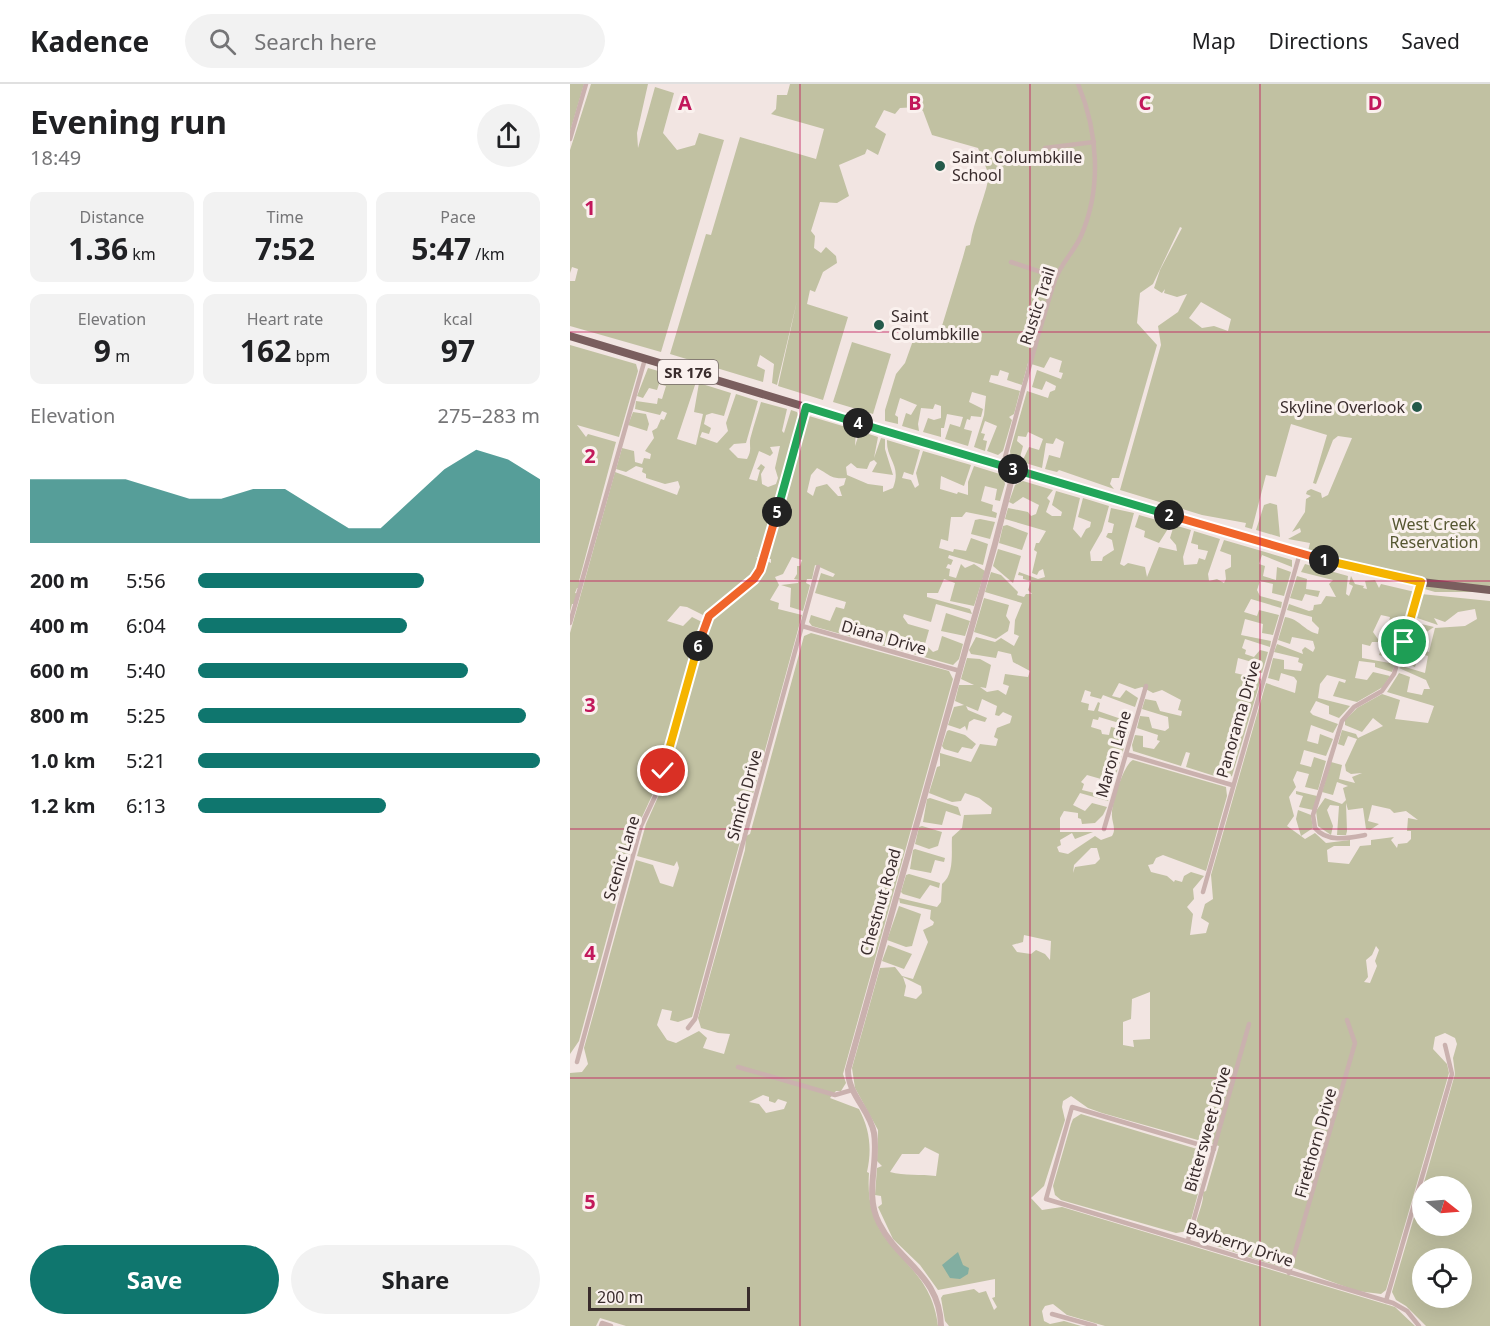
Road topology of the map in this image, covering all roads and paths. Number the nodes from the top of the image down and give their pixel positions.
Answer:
1 (586, 84) edge
2 (1078, 84) edge
3 (570, 139) edge
4 (1094, 142) junction
5 (1045, 148) dead end
6 (1011, 262) dead end
7 (1056, 277) junction
8 (570, 336) edge
9 (645, 359) junction
10 (806, 407) junction
11 (1008, 468) junction
12 (1300, 552) junction
13 (818, 567) dead end
14 (1421, 582) junction
15 (1490, 590) edge
16 (570, 623) edge
17 (802, 626) junction
18 (960, 671) junction
19 (1146, 686) dead end
20 (1126, 754) junction
21 (1232, 785) junction
22 (1104, 829) dead end
23 (1365, 835) dead end
24 (1203, 892) dead end
25 (1347, 1020) dead end
26 (1249, 1024) dead end
27 (688, 1028) dead end
28 (1445, 1046) dead end
29 (577, 1062) dead end
30 (738, 1067) dead end
31 (852, 1090) junction
32 (1214, 1149) junction
33 (1188, 1240) junction
34 (1289, 1273) junction
35 (1386, 1301) junction
36 (1052, 1314) dead end
37 (602, 1325) edge
38 (611, 1326) edge
39 (941, 1326) edge
40 (1095, 1326) edge
41 (1419, 1326) edge

1 - 3 street
2 - 4 street, Rustic Trail
4 - 5 street
4 - 7 street, Rustic Trail
6 - 7 street
7 - 11 street, Rustic Trail
8 - 9 main road, SR 176
9 - 10 main road, SR 176
9 - 16 street
10 - 11 main road, SR 176
10 - 29 street, Scenic Lane
11 - 12 main road, SR 176
11 - 18 street, Chestnut Road
12 - 14 main road, SR 176
12 - 21 street, Panorama Drive
13 - 17 street, Simich Drive
14 - 15 main road, SR 176
14 - 23 street
17 - 18 street, Diana Drive
17 - 27 street, Simich Drive
18 - 31 street, Chestnut Road
19 - 20 street, Maron Lane
20 - 21 street
20 - 22 street, Maron Lane
21 - 24 street, Panorama Drive
25 - 34 street, Firethorn Drive
26 - 32 street, Bittersweet Drive
28 - 35 street
30 - 31 street
31 - 39 street, Chestnut Road
32 - 33 street, Bittersweet Drive
32 - 33 street, Bayberry Drive
33 - 34 street, Bayberry Drive
34 - 35 street, Bayberry Drive
35 - 41 street, Bayberry Drive
36 - 40 street
37 - 38 street

